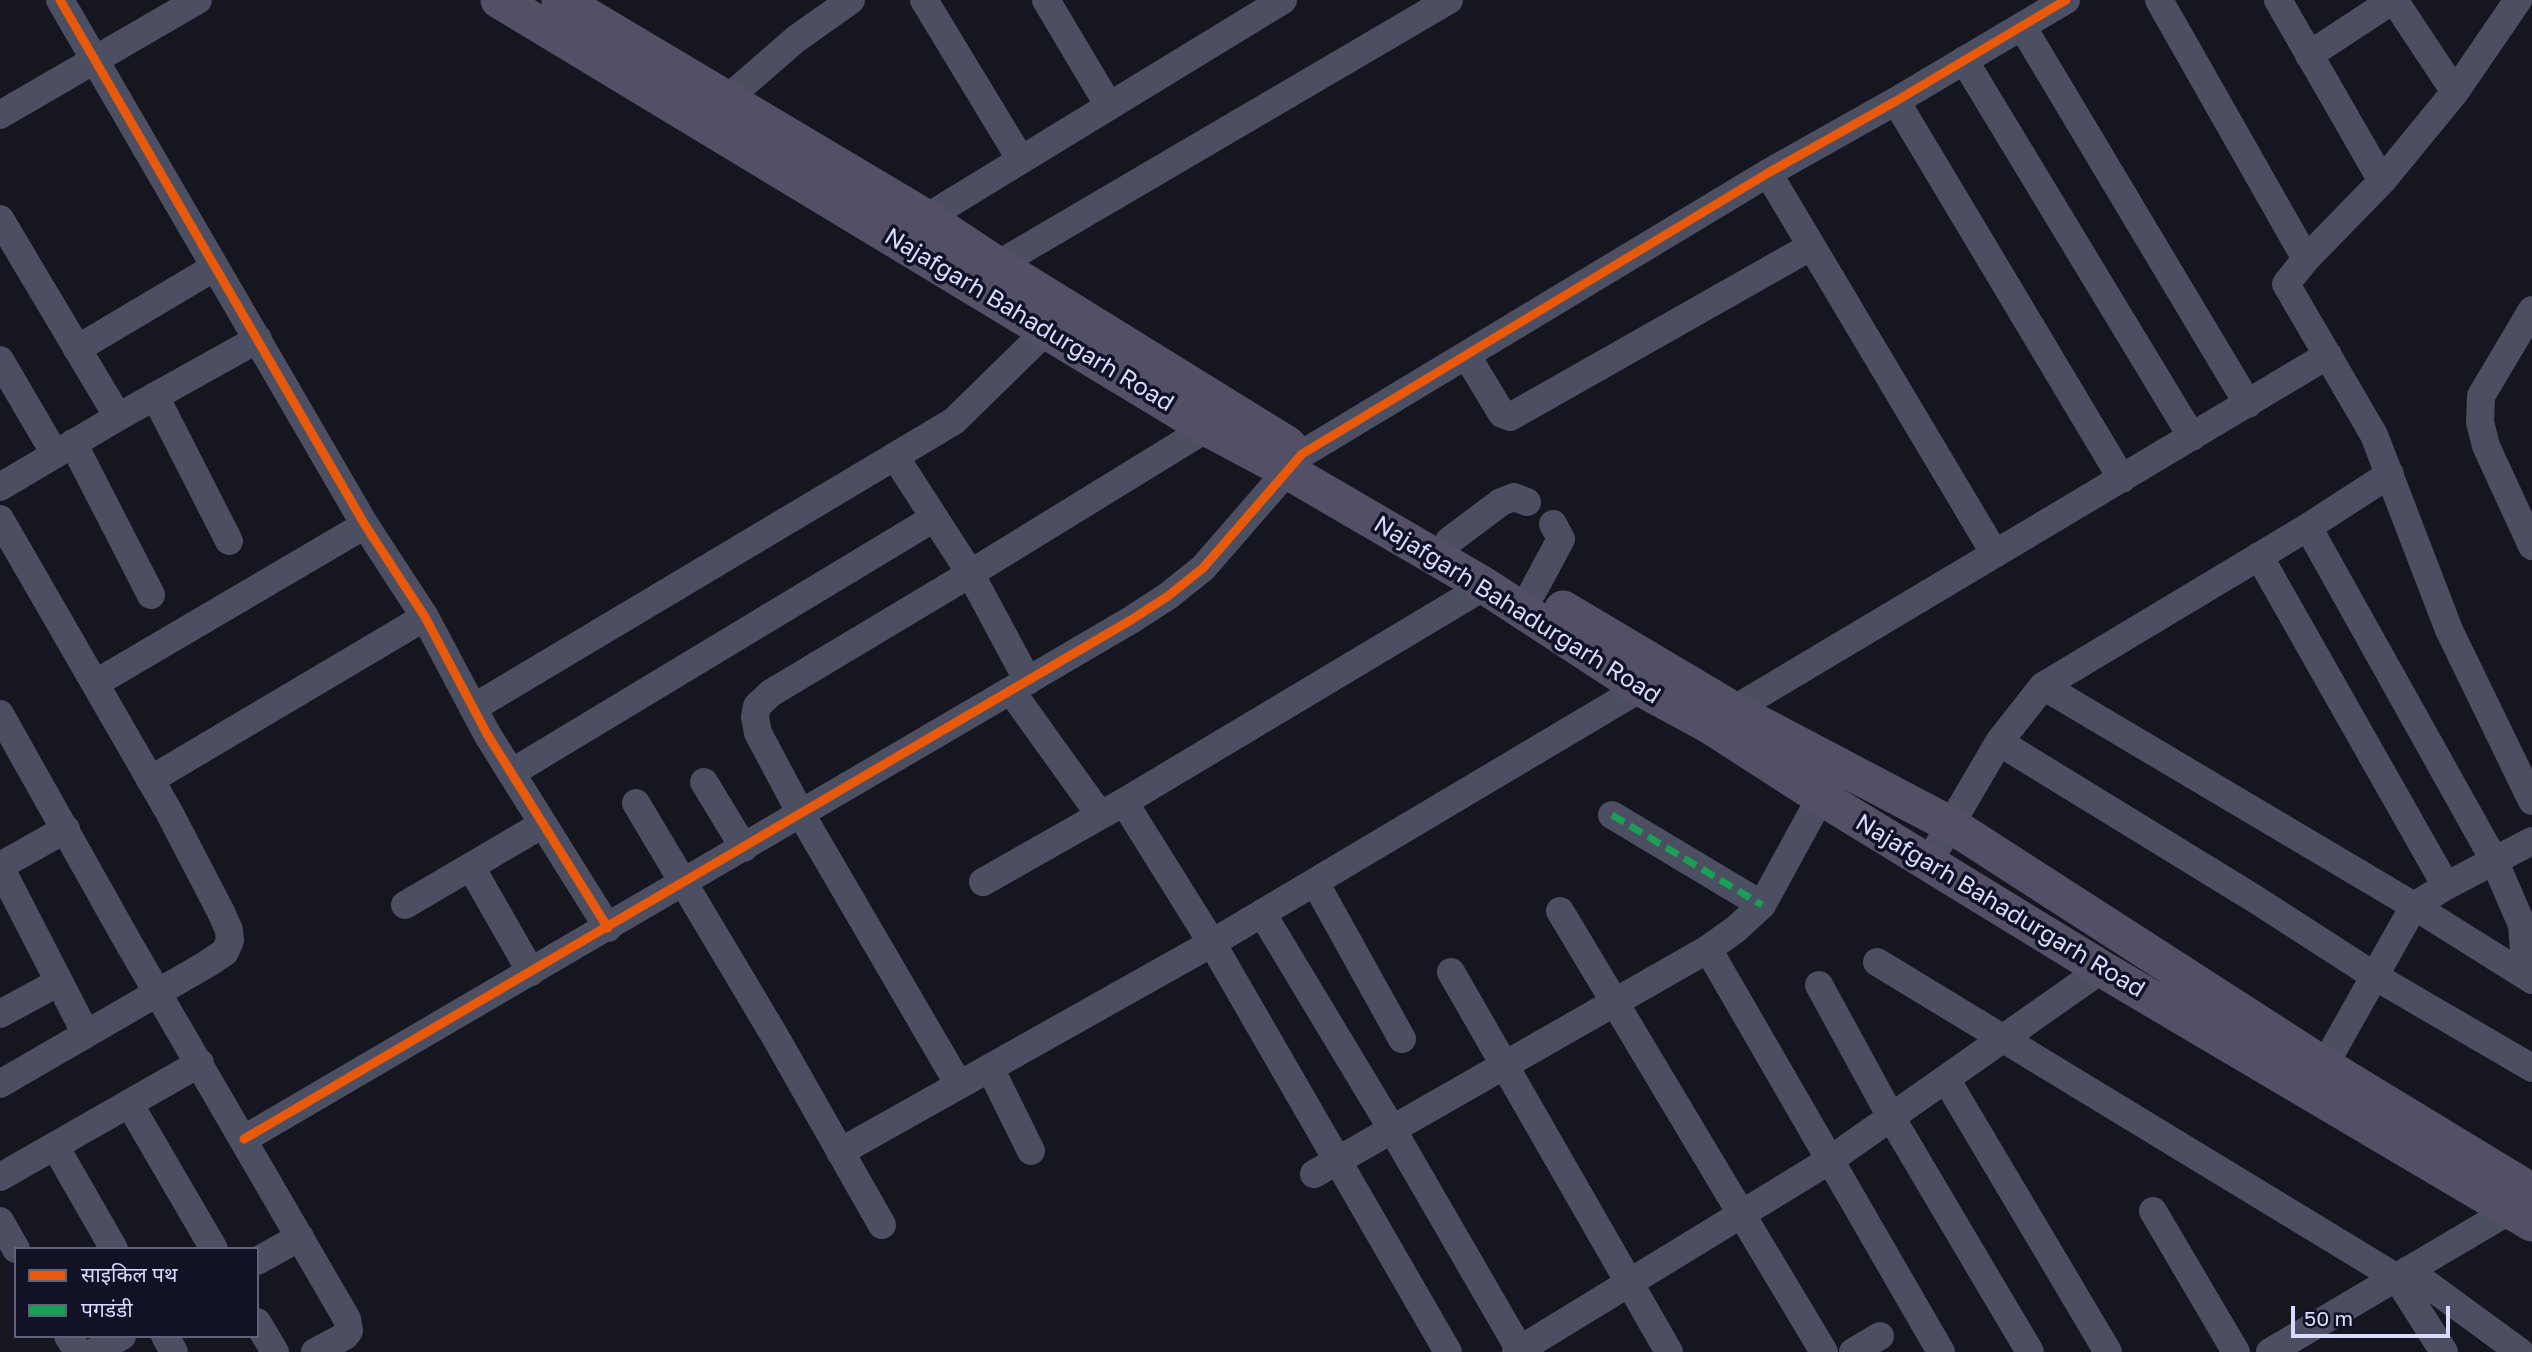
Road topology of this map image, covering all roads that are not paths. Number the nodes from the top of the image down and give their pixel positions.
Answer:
1 (60, 0) edge
2 (198, 0) edge
3 (499, 0) edge
4 (561, 0) edge
5 (851, 0) edge
6 (924, 0) edge
7 (1046, 0) edge
8 (1283, 0) edge
9 (1449, 0) edge
10 (2066, 0) edge
11 (2159, 0) edge
12 (2277, 0) edge
13 (2393, 0) edge
14 (2518, 0) edge
15 (2022, 26) junction
16 (2309, 55) junction
17 (1964, 60) junction
18 (95, 61) junction
19 (2455, 92) junction
20 (727, 99) junction
21 (1896, 101) junction
22 (1109, 106) junction
23 (0, 115) edge
24 (1021, 160) junction
25 (799, 161) junction
26 (1768, 173) junction
27 (2382, 181) junction
28 (926, 218) junction
29 (0, 219) edge
30 (1810, 247) junction
31 (2306, 259) junction
32 (997, 265) junction
33 (215, 267) junction
34 (2532, 310) edge
35 (1047, 330) junction
36 (258, 339) junction
37 (78, 349) junction
38 (2328, 355) junction
39 (1466, 356) junction
40 (0, 360) edge
41 (155, 396) junction
42 (2248, 404) junction
43 (118, 417) junction
44 (1207, 428) junction
45 (2192, 437) junction
46 (64, 448) junction
47 (896, 458) junction
48 (1294, 462) junction
49 (2390, 474) junction
50 (2122, 479) junction
51 (0, 486) edge
52 (1527, 502) dead end
53 (934, 518) junction
54 (0, 519) edge
55 (1553, 524) dead end
56 (365, 525) junction
57 (2308, 527) junction
58 (229, 541) dead end
59 (1449, 541) junction
60 (2532, 546) edge
61 (1995, 554) junction
62 (2259, 556) junction
63 (970, 573) junction
64 (1485, 586) junction
65 (1533, 591) junction
66 (151, 595) dead end
67 (425, 617) junction
68 (96, 683) junction
69 (1019, 686) junction
70 (2043, 686) junction
71 (1641, 688) junction
72 (473, 708) junction
73 (1733, 710) junction
74 (0, 714) edge
75 (1999, 742) junction
76 (512, 773) junction
77 (150, 780) junction
78 (704, 782) dead end
79 (1821, 797) junction
80 (2532, 801) edge
81 (636, 803) dead end
82 (1112, 809) junction
83 (801, 814) junction
84 (1612, 816) dead end
85 (543, 824) junction
86 (1951, 825) junction
87 (66, 829) junction
88 (2532, 841) edge
89 (744, 848) junction
90 (2494, 859) junction
91 (1928, 863) junction
92 (0, 867) edge
93 (471, 867) junction
94 (984, 882) dead end
95 (1315, 882) junction
96 (684, 884) junction
97 (2446, 886) junction
98 (405, 905) dead end
99 (1762, 905) junction
100 (2414, 906) junction
101 (1560, 911) dead end
102 (1262, 914) junction
103 (608, 928) junction
104 (1212, 943) junction
105 (1709, 949) junction
106 (1877, 962) dead end
107 (2102, 969) junction
108 (531, 972) junction
109 (1451, 972) dead end
110 (2376, 977) junction
111 (2529, 978) edge
112 (59, 982) junction
113 (1819, 985) dead end
114 (160, 993) junction
115 (1615, 1003) junction
116 (0, 1014) edge
117 (86, 1034) junction
118 (2004, 1038) junction
119 (1402, 1039) dead end
120 (200, 1063) junction
121 (1505, 1066) junction
122 (990, 1068) junction
123 (2532, 1068) edge
124 (2318, 1078) junction
125 (1946, 1079) junction
126 (0, 1084) edge
127 (959, 1085) junction
128 (129, 1103) junction
129 (1891, 1117) junction
130 (1392, 1129) junction
131 (244, 1139) junction
132 (55, 1146) junction
133 (1031, 1151) dead end
134 (840, 1152) junction
135 (1830, 1160) junction
136 (1326, 1168) junction
137 (0, 1177) edge
138 (2527, 1206) edge
139 (2153, 1211) dead end
140 (1741, 1214) junction
141 (0, 1221) edge
142 (883, 1225) dead end
143 (300, 1237) junction
144 (15, 1247) edge
145 (113, 1247) edge
146 (213, 1247) edge
147 (259, 1260) edge
148 (2403, 1274) junction
149 (1630, 1283) junction
150 (259, 1325) edge
151 (1880, 1336) dead end
152 (118, 1338) edge
153 (2286, 1348) edge
154 (1519, 1351) edge
155 (94, 1352) edge
156 (275, 1352) edge
157 (316, 1352) edge
158 (1448, 1352) edge
159 (1670, 1352) edge
160 (1824, 1352) edge
161 (1853, 1352) edge
162 (1941, 1352) edge
163 (2030, 1352) edge
164 (2108, 1352) edge
165 (2235, 1352) edge
166 (2444, 1352) edge
167 (2520, 1352) edge

1 - 18 street
2 - 18 street
3 - 25 main road, Najafgarh Bahadurgarh Road
4 - 20 main road, Najafgarh Bahadurgarh Road
5 - 20 street
6 - 24 street
7 - 22 street
8 - 22 street
9 - 32 street
10 - 15 street
11 - 31 street
12 - 16 street
13 - 16 street
13 - 19 street
14 - 19 street
15 - 17 street
15 - 42 street
16 - 27 street
17 - 21 street
17 - 45 street
18 - 23 street
18 - 33 street
19 - 27 street
20 - 25 main road, Najafgarh Bahadurgarh Road
21 - 26 street
21 - 50 street
22 - 24 street
24 - 28 street
25 - 28 main road, Najafgarh Bahadurgarh Road
25 - 35 main road, Najafgarh Bahadurgarh Road
26 - 30 street
26 - 39 street
27 - 31 street
28 - 32 main road, Najafgarh Bahadurgarh Road
29 - 37 street
30 - 39 street
30 - 61 street
31 - 38 street
32 - 48 main road, Najafgarh Bahadurgarh Road
33 - 36 street
33 - 37 street
34 - 60 street
35 - 44 main road, Najafgarh Bahadurgarh Road
35 - 47 street
36 - 41 street
36 - 56 street
37 - 43 street
38 - 42 street
38 - 49 street
39 - 48 street
40 - 46 street
41 - 43 street
41 - 58 street
42 - 45 street
43 - 46 street
44 - 48 main road, Najafgarh Bahadurgarh Road
44 - 63 street
45 - 50 street
46 - 51 street
46 - 66 street
47 - 53 street
47 - 72 street
48 - 59 main road, Najafgarh Bahadurgarh Road
48 - 64 main road, Najafgarh Bahadurgarh Road
48 - 69 street
49 - 57 street
49 - 80 street
50 - 61 street
52 - 59 street
53 - 63 street
53 - 76 street
54 - 68 street
55 - 65 street
56 - 67 street
56 - 68 street
57 - 62 street
57 - 90 street
59 - 65 main road, Najafgarh Bahadurgarh Road
61 - 73 street
62 - 70 street
62 - 97 street
63 - 69 street
63 - 83 street
64 - 71 main road, Najafgarh Bahadurgarh Road
64 - 82 street
65 - 73 main road, Najafgarh Bahadurgarh Road
67 - 72 street
67 - 77 street
68 - 77 street
69 - 82 street
69 - 83 street
70 - 75 street
70 - 100 street
71 - 79 main road, Najafgarh Bahadurgarh Road
71 - 95 street
72 - 76 street
73 - 86 main road, Najafgarh Bahadurgarh Road
74 - 87 street
75 - 86 street
75 - 110 street
76 - 85 street
77 - 114 street
78 - 89 street
79 - 91 main road, Najafgarh Bahadurgarh Road
79 - 99 street
81 - 96 street
82 - 94 street
82 - 104 street
83 - 89 street
83 - 127 street
84 - 99 street
85 - 93 street
85 - 103 street
86 - 91 street
86 - 124 main road, Najafgarh Bahadurgarh Road
87 - 92 street
87 - 114 street
88 - 90 street
89 - 96 street
90 - 97 street
90 - 111 street
91 - 107 main road, Najafgarh Bahadurgarh Road
92 - 112 street
93 - 98 street
93 - 108 street
95 - 102 street
95 - 119 street
96 - 103 street
96 - 134 street
97 - 100 street
99 - 105 street
100 - 110 street
100 - 111 street
101 - 115 street
102 - 104 street
102 - 130 street
103 - 108 street
104 - 122 street
104 - 136 street
105 - 115 street
105 - 135 street
106 - 118 street
107 - 118 street
107 - 124 main road, Najafgarh Bahadurgarh Road
108 - 131 street
109 - 121 street
110 - 123 street
110 - 124 street
112 - 116 street
112 - 117 street
113 - 129 street
114 - 117 street
114 - 120 street
115 - 121 street
115 - 140 street
117 - 126 street
118 - 125 street
118 - 148 street
120 - 128 street
120 - 131 street
121 - 130 street
121 - 149 street
122 - 127 street
122 - 133 street
124 - 138 main road, Najafgarh Bahadurgarh Road
125 - 129 street
125 - 164 street
127 - 134 street
128 - 132 street
128 - 146 street
129 - 135 street
129 - 163 street
130 - 136 street
130 - 154 street
131 - 143 street
132 - 137 street
132 - 145 street
134 - 142 street
135 - 140 street
135 - 162 street
136 - 158 street
138 - 148 street
139 - 165 street
140 - 149 street
140 - 160 street
141 - 144 street
143 - 147 street
143 - 157 street
148 - 153 street
148 - 166 street
148 - 167 street
149 - 154 street
149 - 159 street
150 - 156 street
151 - 161 street
152 - 155 street

